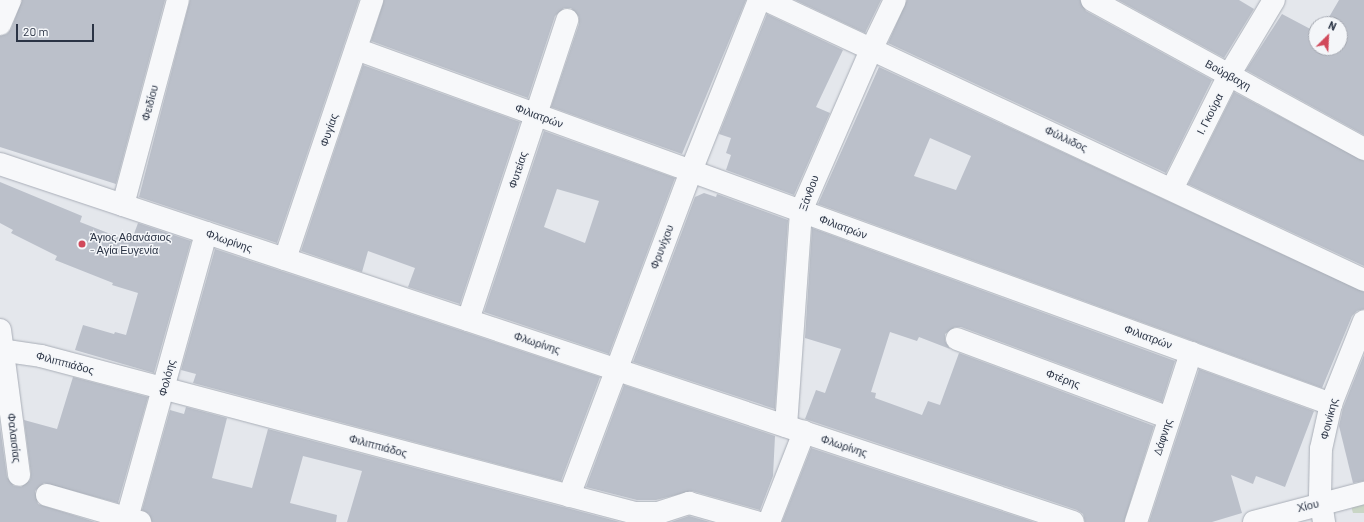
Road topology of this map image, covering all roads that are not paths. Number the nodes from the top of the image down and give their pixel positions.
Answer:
1 (10, 0) edge
2 (178, 0) edge
3 (372, 0) edge
4 (759, 0) edge
5 (766, 0) edge
6 (895, 0) edge
7 (1092, 0) edge
8 (1274, 0) edge
9 (567, 20) dead end
10 (0, 24) edge
11 (356, 49) junction
12 (871, 50) junction
13 (1229, 75) junction
14 (536, 115) junction
15 (1364, 149) edge
16 (0, 164) edge
17 (691, 171) junction
18 (1172, 189) junction
19 (123, 205) junction
20 (801, 211) junction
21 (206, 233) junction
22 (285, 259) junction
23 (1364, 280) edge
24 (468, 320) junction
25 (1364, 321) edge
26 (957, 339) dead end
27 (1, 344) edge
28 (1191, 353) junction
29 (616, 369) junction
30 (164, 390) junction
31 (1331, 404) junction
32 (1169, 418) junction
33 (795, 429) junction
34 (19, 475) dead end
35 (1364, 493) edge
36 (47, 495) dead end
37 (569, 496) junction
38 (1322, 513) edge
39 (131, 521) edge
40 (756, 522) edge
41 (769, 522) edge
42 (1073, 522) edge
43 (1136, 522) edge
44 (1254, 522) edge

1 - 10 street
2 - 19 street, Φειδίου
3 - 11 street, Φυγίας
4 - 17 street, Φρυνίχου
5 - 12 street, Φύλλιδος
6 - 12 street, Ξάνθου
7 - 13 street, Βούρβαχη
8 - 13 street, Ι. Γκούρα
9 - 14 street, Φυτείας
11 - 14 street, Φιλιατρών
11 - 22 street, Φυγίας
12 - 18 street, Φύλλιδος
12 - 20 street, Ξάνθου
13 - 15 street, Βούρβαχη
13 - 18 street, Ι. Γκούρα
14 - 17 street, Φιλιατρών
14 - 24 street, Φυτείας
16 - 19 street, Φλωρίνης
17 - 20 street, Φιλιατρών
17 - 29 street, Φρυνίχου
18 - 23 street, Φύλλιδος
19 - 21 street, Φλωρίνης
20 - 28 street, Φιλιατρών
20 - 33 street, Ξάνθου
21 - 22 street, Φλωρίνης
21 - 30 street, Φολόης
22 - 24 street, Φλωρίνης
24 - 29 street, Φλωρίνης
25 - 31 street, Φοινίκης
26 - 32 street, Φτέρης
27 - 30 street, Φιλιππιάδος
27 - 34 street, Φαλαισίας
28 - 31 street, Φιλιατρών
28 - 32 street, Δάφνης
29 - 33 street, Φλωρίνης
29 - 37 street, Φρυνίχου
30 - 37 street, Φιλιππιάδος
30 - 39 street, Φολόης
31 - 38 street, Φοινίκης
32 - 43 street, Δάφνης
33 - 41 street, Ξάνθου
33 - 42 street, Φλωρίνης
35 - 38 street, Χίου
36 - 39 street
37 - 40 street, Φιλιππιάδος
38 - 44 street, Χίου

